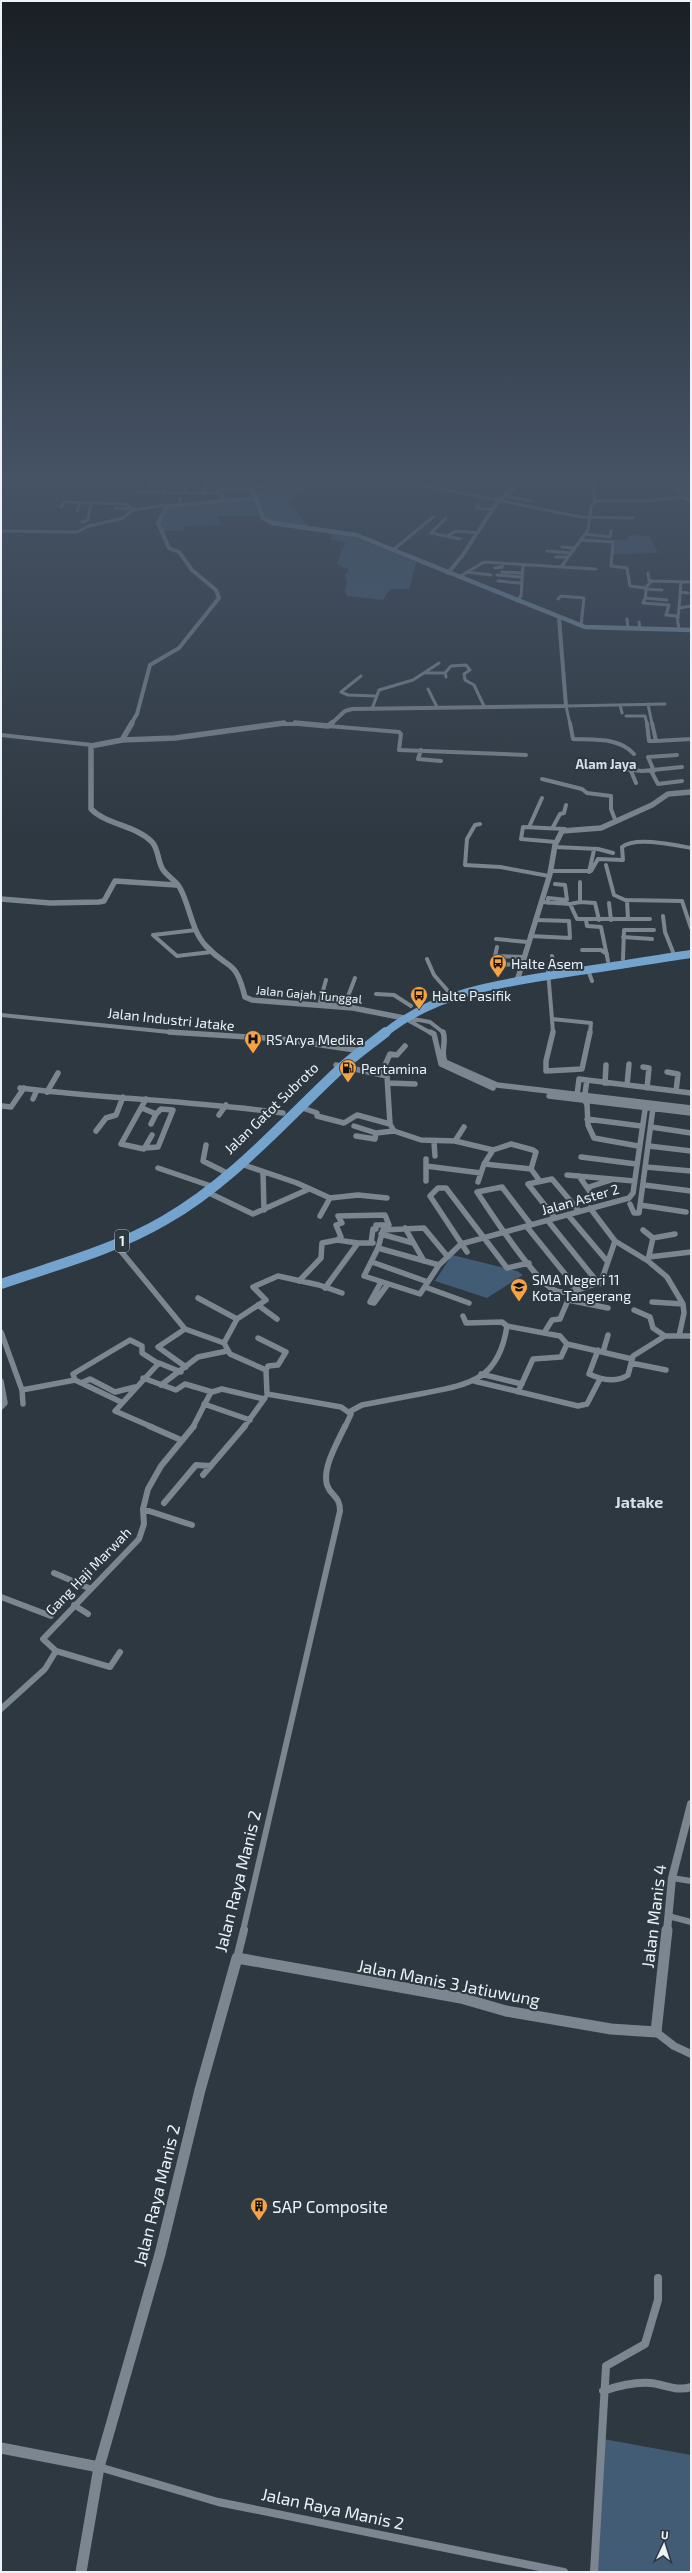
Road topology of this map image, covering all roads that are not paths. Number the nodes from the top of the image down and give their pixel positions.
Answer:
1 (219, 601) edge
2 (517, 601) edge
3 (584, 601) edge
4 (644, 601) edge
5 (679, 601) edge
6 (691, 606) edge
7 (679, 608) junction
8 (559, 618) junction
9 (627, 619) dead end
10 (640, 622) dead end
11 (581, 626) junction
12 (628, 629) junction
13 (640, 629) junction
14 (680, 630) junction
15 (691, 630) edge
16 (439, 663) dead end
17 (426, 673) junction
18 (362, 676) dead end
19 (428, 689) dead end
20 (375, 696) junction
21 (648, 704) junction
22 (665, 704) dead end
23 (620, 705) junction
24 (484, 706) junction
25 (566, 706) junction
26 (437, 707) junction
27 (372, 709) junction
28 (622, 713) dead end
29 (626, 716) dead end
30 (328, 726) junction
31 (1, 735) edge
32 (691, 739) edge
33 (122, 740) junction
34 (656, 741) junction
35 (92, 745) junction
36 (421, 750) junction
37 (634, 754) dead end
38 (526, 755) dead end
39 (677, 756) dead end
40 (441, 761) dead end
41 (682, 767) dead end
42 (612, 768) dead end
43 (631, 771) junction
44 (653, 771) junction
45 (542, 779) dead end
46 (682, 781) dead end
47 (636, 783) dead end
48 (664, 784) junction
49 (691, 792) edge
50 (668, 794) junction
51 (542, 798) dead end
52 (566, 806) dead end
53 (616, 822) junction
54 (480, 824) dead end
55 (529, 827) junction
56 (553, 827) junction
57 (565, 829) junction
58 (556, 844) junction
59 (691, 848) edge
60 (594, 850) junction
61 (612, 853) dead end
62 (606, 865) dead end
63 (589, 872) junction
64 (550, 873) junction
65 (580, 882) dead end
66 (554, 884) dead end
67 (176, 885) junction
68 (1, 899) edge
69 (627, 900) junction
70 (580, 901) junction
71 (542, 902) junction
72 (569, 902) junction
73 (608, 903) dead end
74 (663, 916) dead end
75 (628, 919) junction
76 (650, 919) dead end
77 (536, 920) junction
78 (586, 920) junction
79 (598, 920) junction
80 (611, 920) junction
81 (691, 928) edge
82 (196, 930) junction
83 (654, 930) dead end
84 (530, 936) junction
85 (623, 937) junction
86 (496, 939) dead end
87 (652, 939) dead end
88 (527, 942) junction
89 (497, 947) dead end
90 (691, 949) edge
91 (582, 950) dead end
92 (211, 952) junction
93 (673, 952) junction
94 (691, 954) edge
95 (552, 956) dead end
96 (524, 957) junction
97 (608, 958) junction
98 (427, 959) dead end
99 (623, 959) junction
100 (522, 964) junction
101 (496, 965) dead end
102 (588, 970) junction
103 (551, 972) junction
104 (355, 978) dead end
105 (517, 978) junction
106 (326, 980) dead end
107 (592, 981) dead end
108 (448, 991) junction
109 (376, 994) dead end
110 (345, 1004) junction
111 (411, 1006) junction
112 (353, 1008) junction
113 (1, 1015) edge
114 (400, 1016) junction
115 (552, 1018) junction
116 (426, 1020) junction
117 (418, 1025) junction
118 (405, 1046) dead end
119 (358, 1050) junction
120 (629, 1064) dead end
121 (606, 1065) dead end
122 (339, 1066) junction
123 (644, 1067) dead end
124 (667, 1072) dead end
125 (58, 1073) dead end
126 (381, 1074) junction
127 (587, 1080) junction
128 (388, 1083) junction
129 (605, 1083) junction
130 (415, 1084) dead end
131 (488, 1085) junction
132 (627, 1085) junction
133 (647, 1088) junction
134 (96, 1089) dead end
135 (37, 1090) junction
136 (676, 1091) junction
137 (47, 1092) junction
138 (691, 1093) edge
139 (577, 1095) junction
140 (93, 1096) junction
141 (123, 1097) junction
142 (33, 1099) dead end
143 (146, 1099) junction
144 (588, 1100) junction
145 (226, 1105) junction
146 (645, 1105) junction
147 (2, 1106) edge
148 (300, 1107) junction
149 (142, 1108) junction
150 (653, 1108) junction
151 (691, 1108) edge
152 (283, 1113) junction
153 (691, 1113) edge
154 (156, 1114) junction
155 (219, 1115) dead end
156 (588, 1119) junction
157 (151, 1124) dead end
158 (390, 1124) junction
159 (354, 1126) dead end
160 (641, 1126) junction
161 (464, 1127) dead end
162 (652, 1127) junction
163 (96, 1131) dead end
164 (394, 1131) junction
165 (691, 1133) edge
166 (376, 1134) junction
167 (152, 1135) dead end
168 (356, 1136) dead end
169 (455, 1141) junction
170 (434, 1142) junction
171 (206, 1145) dead end
172 (638, 1146) junction
173 (649, 1146) junction
174 (145, 1148) junction
175 (493, 1150) junction
176 (691, 1151) edge
177 (435, 1156) dead end
178 (581, 1157) dead end
179 (426, 1158) dead end
180 (241, 1164) junction
181 (484, 1164) junction
182 (636, 1164) junction
183 (426, 1166) junction
184 (646, 1167) junction
185 (158, 1168) dead end
186 (531, 1170) junction
187 (691, 1171) edge
188 (228, 1172) junction
189 (263, 1172) junction
190 (481, 1174) junction
191 (567, 1175) dead end
192 (579, 1176) junction
193 (614, 1179) junction
194 (539, 1180) junction
195 (426, 1181) dead end
196 (634, 1181) junction
197 (478, 1182) dead end
198 (644, 1185) junction
199 (310, 1189) junction
200 (210, 1190) junction
201 (691, 1191) edge
202 (330, 1198) junction
203 (387, 1198) dead end
204 (630, 1204) dead end
205 (640, 1204) junction
206 (590, 1208) junction
207 (264, 1210) junction
208 (579, 1211) junction
209 (686, 1212) dead end
210 (568, 1215) junction
211 (320, 1216) dead end
212 (555, 1218) junction
213 (548, 1221) junction
214 (529, 1226) junction
215 (405, 1228) junction
216 (643, 1230) dead end
217 (507, 1232) junction
218 (381, 1234) junction
219 (675, 1234) dead end
220 (653, 1238) junction
221 (483, 1239) junction
222 (337, 1240) junction
223 (615, 1241) junction
224 (358, 1243) junction
225 (413, 1243) junction
226 (115, 1244) junction
227 (461, 1244) junction
228 (378, 1248) junction
229 (467, 1252) dead end
230 (691, 1252) edge
231 (448, 1257) junction
232 (648, 1259) junction
233 (607, 1260) junction
234 (424, 1261) junction
235 (372, 1262) junction
236 (529, 1263) junction
237 (439, 1265) junction
238 (299, 1281) junction
239 (381, 1282) junction
240 (428, 1282) junction
241 (1, 1284) edge
242 (388, 1284) junction
243 (599, 1284) junction
244 (425, 1287) junction
245 (325, 1288) junction
246 (577, 1289) junction
247 (342, 1293) dead end
248 (198, 1298) dead end
249 (652, 1302) dead end
250 (469, 1303) dead end
251 (683, 1304) junction
252 (258, 1305) junction
253 (608, 1308) dead end
254 (634, 1310) dead end
255 (463, 1316) dead end
256 (237, 1319) junction
257 (277, 1319) dead end
258 (507, 1326) junction
259 (185, 1329) junction
260 (1, 1332) edge
261 (544, 1333) junction
262 (608, 1334) dead end
263 (665, 1336) junction
264 (679, 1336) junction
265 (691, 1336) edge
266 (258, 1338) dead end
267 (224, 1343) junction
268 (567, 1344) junction
269 (227, 1350) junction
270 (600, 1351) junction
271 (631, 1361) junction
272 (159, 1364) junction
273 (186, 1367) junction
274 (266, 1370) junction
275 (666, 1370) dead end
276 (181, 1372) junction
277 (481, 1374) junction
278 (143, 1378) junction
279 (600, 1379) junction
280 (1, 1381) edge
281 (78, 1381) junction
282 (474, 1381) junction
283 (522, 1384) junction
284 (161, 1385) junction
285 (135, 1387) junction
286 (3, 1390) edge
287 (22, 1390) junction
288 (211, 1392) junction
289 (518, 1392) junction
290 (266, 1397) junction
291 (121, 1402) junction
292 (23, 1404) dead end
293 (204, 1404) junction
294 (1, 1407) edge
295 (349, 1412) junction
296 (250, 1420) junction
297 (181, 1440) junction
298 (211, 1466) junction
299 (203, 1475) dead end
300 (164, 1503) dead end
301 (143, 1509) junction
302 (192, 1525) dead end
303 (54, 1573) dead end
304 (91, 1589) junction
305 (1, 1597) edge
306 (74, 1605) junction
307 (88, 1614) dead end
308 (51, 1616) dead end
309 (56, 1651) junction
310 (120, 1652) dead end
311 (1, 1709) edge
312 (691, 1804) edge
313 (672, 1878) junction
314 (691, 1881) edge
315 (674, 1918) junction
316 (691, 1922) edge
317 (237, 1958) junction
318 (656, 2032) junction
319 (691, 2054) edge
320 (658, 2278) dead end
321 (691, 2387) edge
322 (602, 2391) junction
323 (1, 2448) edge
324 (99, 2467) junction
325 (81, 2572) edge
326 (564, 2572) edge
327 (594, 2572) edge

1 - 33 street
2 - 8 main road
3 - 11 street
4 - 14 street
5 - 7 street
6 - 7 street
7 - 14 street
8 - 11 main road
8 - 25 street
9 - 12 street
10 - 13 street
11 - 12 main road
12 - 13 main road
13 - 14 main road
14 - 15 main road
16 - 17 street
17 - 20 street
17 - 24 street
18 - 20 street
19 - 26 street
20 - 27 street
21 - 22 street
21 - 23 street
21 - 34 street
23 - 25 street
23 - 28 street
24 - 25 street
24 - 26 street
25 - 37 street
26 - 27 street
27 - 30 street
29 - 34 street
30 - 33 street
30 - 36 street
31 - 35 street
32 - 34 street
33 - 35 street
35 - 67 street, Jalan Gajah Tunggal
36 - 38 street
36 - 40 street
39 - 44 street
41 - 44 street
42 - 43 street
43 - 44 street
43 - 47 street
44 - 48 street
45 - 53 street
46 - 48 street
48 - 50 street
49 - 50 street
50 - 53 street
51 - 55 street
52 - 56 street
53 - 57 street
54 - 64 street
55 - 56 street
55 - 58 street
56 - 57 street
57 - 58 street
58 - 60 street
58 - 64 street
59 - 63 street
60 - 61 street
60 - 63 street
62 - 69 street
63 - 64 street
64 - 71 street
65 - 70 street
66 - 72 street
67 - 68 street
67 - 82 street, Jalan Gajah Tunggal
69 - 75 street
69 - 81 street
70 - 72 street
70 - 79 street
71 - 72 street
71 - 77 street
72 - 78 street
73 - 80 street
74 - 93 street
75 - 76 street
75 - 80 street
77 - 84 street
77 - 84 street
78 - 79 street
78 - 97 street
79 - 80 street
82 - 92 street, Jalan Gajah Tunggal
82 - 92 street
83 - 85 street
84 - 88 street
85 - 87 street
85 - 99 street
86 - 88 street
88 - 96 street
89 - 96 street
90 - 93 highway, Jalan Gatot Subroto / 1
91 - 97 street
92 - 112 street, Jalan Gajah Tunggal
93 - 99 highway, Jalan Gatot Subroto / 1
94 - 102 highway, Jalan Gatot Subroto / 1
95 - 103 street
96 - 100 street
97 - 99 highway, Jalan Gatot Subroto / 1
97 - 103 highway, Jalan Gatot Subroto / 1
98 - 108 street
100 - 101 street
100 - 105 street
102 - 103 highway, Jalan Gatot Subroto / 1
102 - 107 street
103 - 105 highway, Jalan Gatot Subroto / 1
103 - 115 street
104 - 110 street
105 - 108 highway, Jalan Gatot Subroto / 1
105 - 114 highway, Jalan Gatot Subroto / 1
106 - 110 street
108 - 111 highway, Jalan Gatot Subroto / 1
109 - 111 street
110 - 112 street
111 - 114 highway, Jalan Gatot Subroto / 1
112 - 114 street, Jalan Gajah Tunggal
113 - 119 street, Jalan Industri Jatake
114 - 116 street
114 - 117 street
114 - 119 highway, Jalan Gatot Subroto / 1
114 - 119 highway, Jalan Gatot Subroto / 1
115 - 115 street
116 - 117 street
116 - 131 street
117 - 131 street
118 - 126 street
119 - 122 highway, Jalan Gatot Subroto / 1
120 - 132 street
121 - 129 street
122 - 126 street
122 - 148 highway, Jalan Gatot Subroto / 1
122 - 152 highway, Jalan Gatot Subroto / 1
123 - 133 street
124 - 136 street
125 - 137 street
126 - 128 street
127 - 129 street
127 - 139 street
127 - 144 street
128 - 130 street
128 - 158 street
129 - 132 street
131 - 139 street
131 - 144 street
132 - 133 street
133 - 136 street
134 - 140 street
135 - 137 street
135 - 142 street
135 - 147 street
136 - 138 street
137 - 140 street
139 - 144 street
140 - 141 street
141 - 143 street
141 - 163 street
143 - 145 street
143 - 149 street
144 - 146 street
144 - 156 street
145 - 152 street
145 - 155 street
146 - 150 street
146 - 151 street
146 - 160 street, Jalan Aster 2
148 - 158 street
148 - 180 highway, Jalan Gatot Subroto / 1
149 - 154 street
149 - 174 street
150 - 153 street
150 - 162 street
152 - 188 highway, Jalan Gatot Subroto / 1
154 - 157 street
154 - 174 street
156 - 160 street
156 - 172 street
158 - 164 street
159 - 166 street
160 - 172 street, Jalan Aster 2
161 - 169 street
162 - 165 street
162 - 173 street
164 - 166 street
164 - 170 street
166 - 168 street
167 - 174 street
169 - 170 street
169 - 175 street
170 - 177 street
171 - 188 street
172 - 182 street, Jalan Aster 2
173 - 176 street
173 - 184 street
175 - 181 street
175 - 186 street
178 - 182 street
179 - 183 street
180 - 188 highway, Jalan Gatot Subroto / 1
180 - 189 street
181 - 186 street
181 - 190 street
182 - 196 street, Jalan Aster 2
183 - 190 street
183 - 195 street
184 - 187 street
184 - 198 street
185 - 200 street
186 - 194 street
188 - 200 highway, Jalan Gatot Subroto / 1
189 - 199 street
189 - 207 street
190 - 197 street
191 - 192 street
192 - 193 street
192 - 193 street
193 - 196 street
194 - 208 street
194 - 212 street
196 - 206 street, Jalan Aster 2
198 - 201 street
198 - 205 street
199 - 202 street
199 - 207 street
200 - 207 street
200 - 226 highway, Jalan Gatot Subroto / 1
202 - 203 street
202 - 211 street
204 - 205 street
205 - 209 street
206 - 208 street, Jalan Aster 2
206 - 223 street
208 - 210 street, Jalan Aster 2
210 - 212 street, Jalan Aster 2
210 - 233 street
212 - 213 street, Jalan Aster 2
213 - 214 street, Jalan Aster 2
213 - 243 street
214 - 217 street, Jalan Aster 2
214 - 217 street
214 - 246 street
215 - 218 street
215 - 225 street
215 - 231 street
216 - 220 street
217 - 221 street, Jalan Aster 2
217 - 236 street
218 - 225 street
218 - 228 street
219 - 220 street
220 - 232 street
221 - 227 street, Jalan Aster 2
221 - 227 street
221 - 236 street
222 - 224 street
222 - 224 street
222 - 238 street
223 - 232 street
223 - 233 street
224 - 245 street
225 - 234 street
226 - 241 highway, Jalan Gatot Subroto / 1
226 - 259 street
227 - 229 street
227 - 231 street
228 - 234 street
228 - 235 street
230 - 232 street
231 - 237 street
232 - 251 street
233 - 243 street
234 - 237 street
235 - 239 street
235 - 240 street
236 - 246 street
237 - 240 street
238 - 245 street
238 - 252 street
239 - 242 street
239 - 242 street
240 - 244 street
242 - 244 street
243 - 246 street
244 - 250 street
245 - 247 street
248 - 256 street
249 - 251 street
251 - 264 street
252 - 256 street
252 - 257 street
253 - 261 street
254 - 263 street
255 - 258 street
256 - 267 street
258 - 261 street
258 - 277 street
259 - 267 street
259 - 273 street
260 - 287 street
261 - 268 street
262 - 270 street
263 - 264 street
263 - 271 street
264 - 265 street
266 - 274 street
267 - 269 street
268 - 270 street
268 - 283 street
269 - 273 street
269 - 274 street
270 - 271 street
270 - 279 street
271 - 275 street
271 - 279 street
272 - 276 street
272 - 278 street
272 - 281 street
273 - 276 street
274 - 290 street
276 - 284 street
277 - 282 street
277 - 283 street
278 - 284 street
278 - 285 street
279 - 289 street
280 - 286 street
281 - 285 street
281 - 287 street
281 - 291 street
282 - 289 street
282 - 295 street
283 - 289 street
284 - 288 street
285 - 291 street
286 - 294 street
287 - 292 street
288 - 290 street
288 - 293 street, Gang Haji Marwah
290 - 295 street
290 - 296 street
291 - 297 street
293 - 296 street
293 - 297 street, Gang Haji Marwah
295 - 317 street, Jalan Raya Manis 2
296 - 298 street
297 - 301 street, Gang Haji Marwah
298 - 299 street
298 - 300 street
301 - 302 street
301 - 304 street, Gang Haji Marwah
303 - 304 street
304 - 306 street, Gang Haji Marwah
305 - 308 street
306 - 307 street
306 - 309 street, Gang Haji Marwah
309 - 310 street
309 - 311 street
312 - 313 street, Jalan Manis 4
313 - 314 street
313 - 315 street, Jalan Manis 4
315 - 316 street
315 - 318 street, Jalan Manis 4
317 - 318 street, Jalan Manis 3 Jatiuwung
317 - 324 street, Jalan Raya Manis 2
318 - 319 street
320 - 322 street
321 - 322 street
322 - 327 street
323 - 324 street
324 - 325 street, Jalan Raya Manis 2
324 - 326 street, Jalan Raya Manis 2

